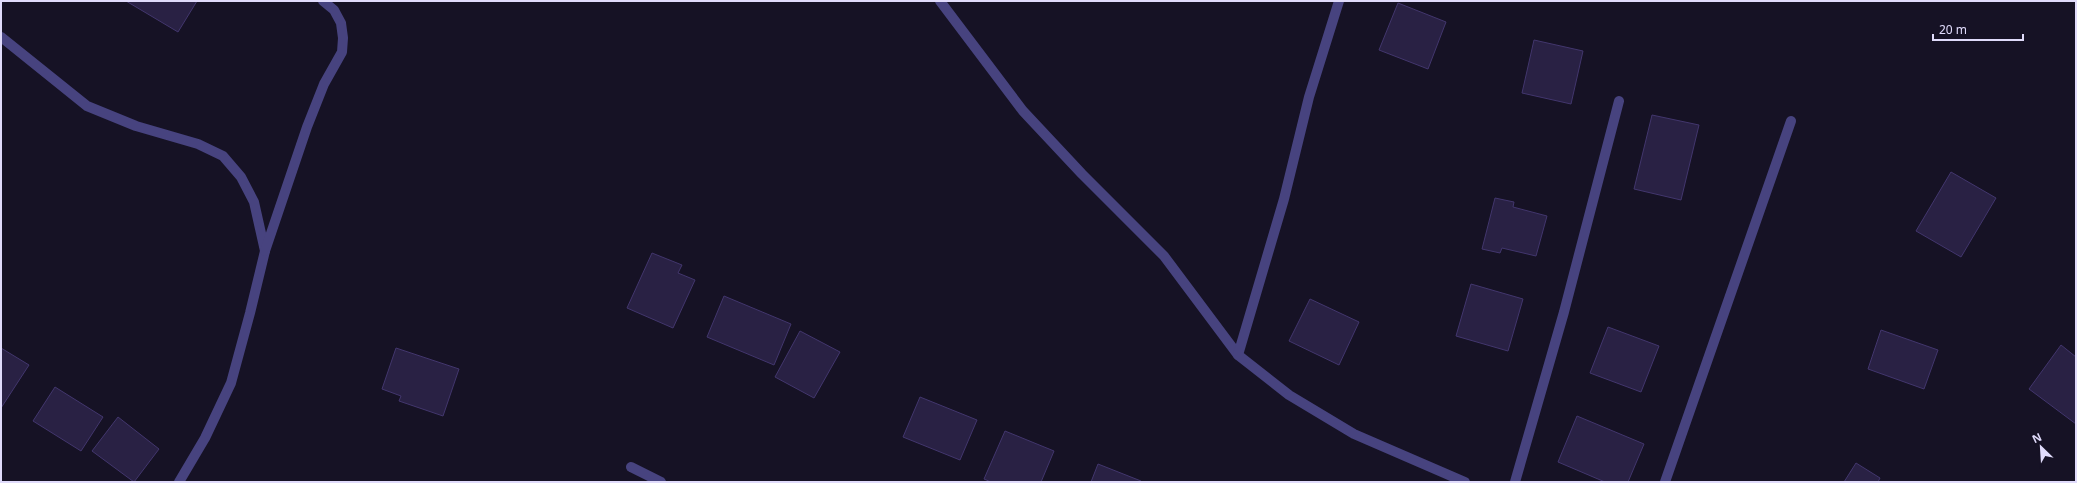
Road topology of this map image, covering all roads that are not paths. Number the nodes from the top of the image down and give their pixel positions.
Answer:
1 (323, 1) edge
2 (940, 1) edge
3 (1339, 1) edge
4 (1, 37) edge
5 (1619, 101) dead end
6 (1791, 120) dead end
7 (266, 251) junction
8 (1238, 355) junction
9 (631, 467) dead end
10 (179, 482) edge
11 (661, 482) edge
12 (1465, 482) edge
13 (1515, 482) edge
14 (1665, 482) edge

1 - 7 street
2 - 8 street
3 - 8 street
4 - 7 street
5 - 13 street
6 - 14 street
7 - 10 street
8 - 12 street
9 - 11 street

